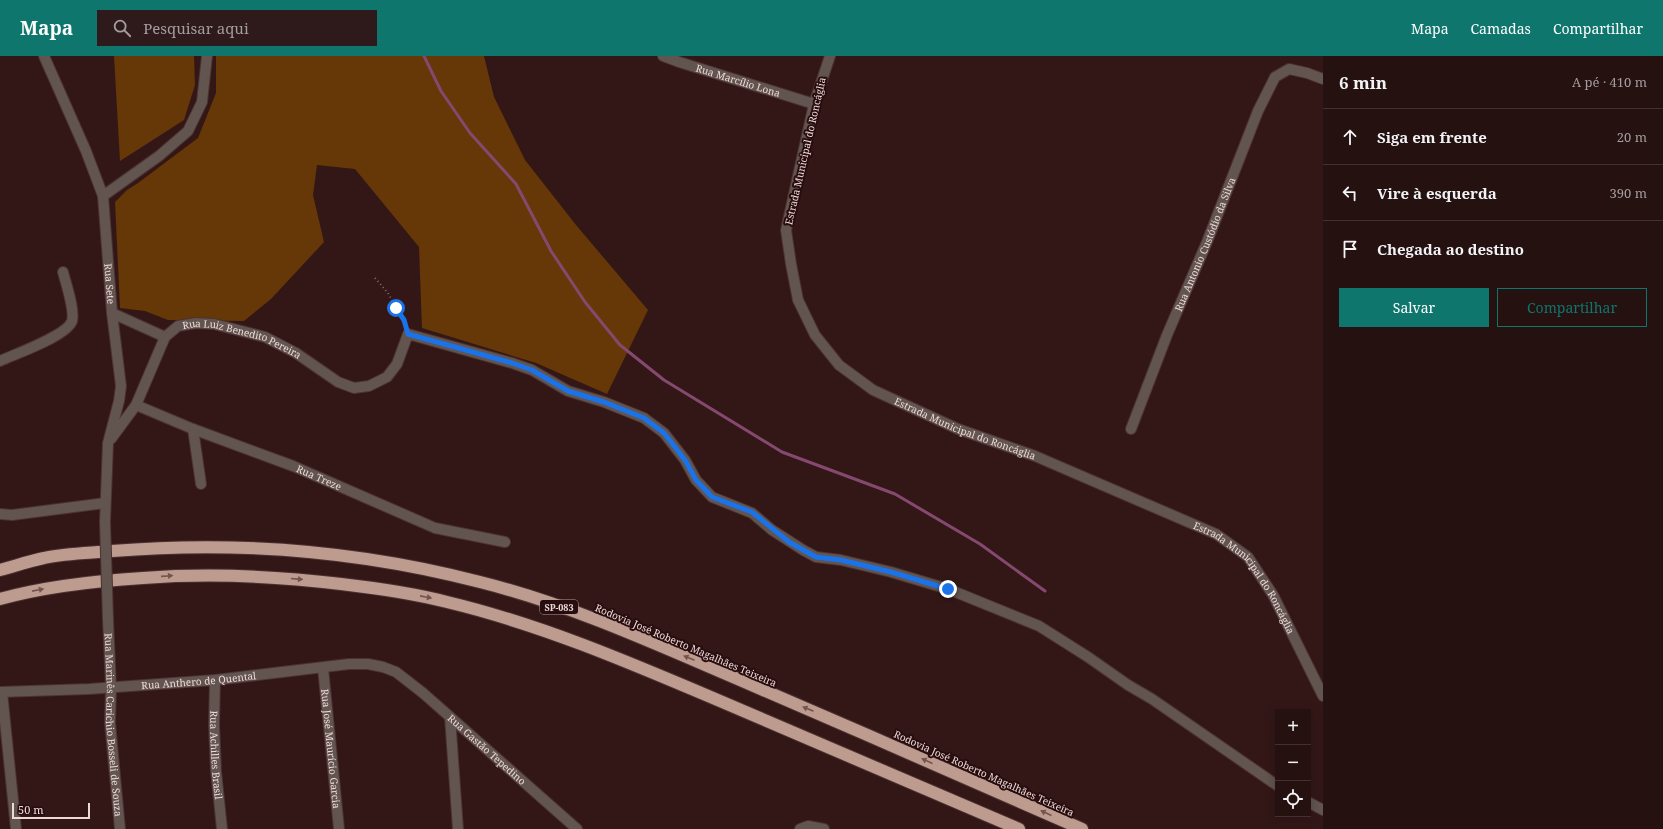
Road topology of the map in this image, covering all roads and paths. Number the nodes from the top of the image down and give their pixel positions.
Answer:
1 (44, 56) edge
2 (207, 56) edge
3 (663, 56) edge
4 (830, 56) edge
5 (1323, 79) edge
6 (814, 104) junction
7 (103, 196) junction
8 (63, 272) dead end
9 (375, 278) dead end
10 (112, 313) junction
11 (408, 334) junction
12 (165, 338) junction
13 (0, 361) edge
14 (136, 405) junction
15 (1131, 428) dead end
16 (193, 429) junction
17 (108, 444) junction
18 (201, 484) dead end
19 (105, 503) junction
20 (0, 514) edge
21 (105, 522) joint
22 (505, 542) dead end
23 (0, 570) edge
24 (0, 599) edge
25 (323, 668) junction
26 (396, 672) joint
27 (216, 680) junction
28 (111, 687) junction
29 (1, 692) edge
30 (1323, 696) edge
31 (450, 717) junction
32 (1275, 784) edge
33 (1311, 804) edge
34 (1323, 810) edge
35 (16, 829) edge
36 (120, 829) edge
37 (222, 829) edge
38 (339, 829) edge
39 (458, 829) edge
40 (577, 829) edge
41 (800, 829) edge
42 (824, 829) edge
43 (1019, 829) edge
44 (1082, 829) edge

1 - 7 street, Rua Sete
2 - 7 street
3 - 6 street, Rua Marcílio Lona
4 - 6 street, Estrada Municipal do Roncáglia
5 - 15 street, Rua Antonio Custódio da Silva
6 - 30 street, Estrada Municipal do Roncáglia
7 - 10 street, Rua Sete
8 - 13 street
9 - 11 path
10 - 12 street, Rua Luiz Benedito Pereira
10 - 17 street, Rua Sete
11 - 12 street, Rua Luiz Benedito Pereira
11 - 32 street
12 - 14 street
14 - 16 street, Rua Treze
14 - 17 street
16 - 18 street
16 - 22 street, Rua Treze
17 - 19 street, Rua Sete
19 - 20 street
19 - 21 street, Rua Sete
21 - 28 street, Rua Marinês Carichio Bosseli de Souza, bridge
44 -> 23 highway, Rodovia José Roberto Magalhães Teixeira / SP-083
24 -> 43 highway, SP-083
25 - 26 street, Rua Anthero de Quental
25 - 27 street, Rua Anthero de Quental
25 - 38 street, Rua José Maurício Garcia
26 - 31 street, Rua Gastão Tepedino
27 - 28 street, Rua Anthero de Quental
27 - 37 street, Rua Achilles Brasil
28 - 29 street, Rua Anthero de Quental
28 - 36 street, Rua Marinês Carichio Bosseli de Souza
29 - 35 street
31 - 39 street
31 - 40 street, Rua Gastão Tepedino
33 - 34 street
41 - 42 street

